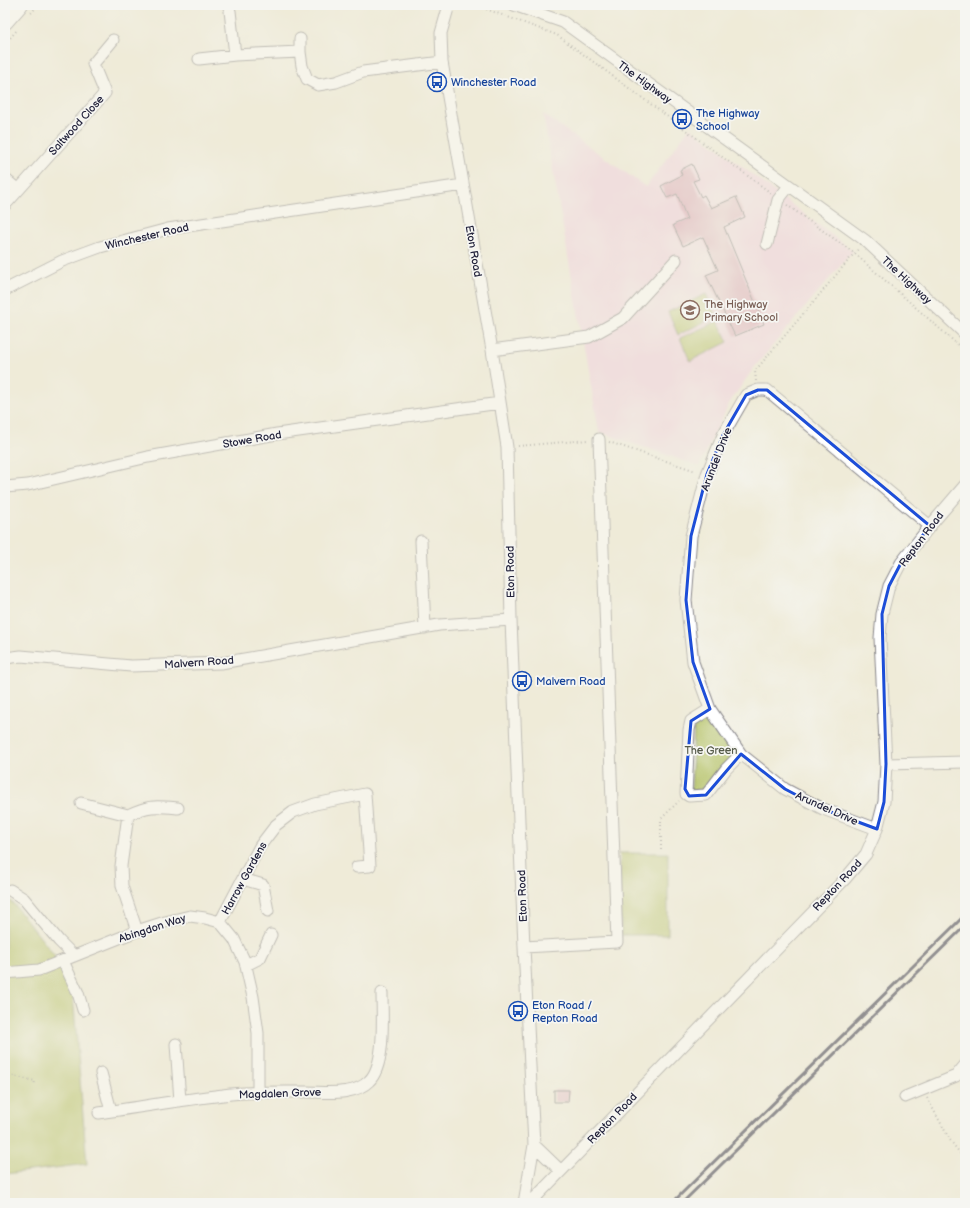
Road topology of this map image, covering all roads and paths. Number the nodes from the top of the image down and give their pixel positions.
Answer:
1 (20, 5) edge
2 (449, 5) edge
3 (475, 5) edge
4 (514, 5) edge
5 (230, 11) dead end
6 (5, 22) edge
7 (300, 39) dead end
8 (114, 40) dead end
9 (300, 52) junction
10 (234, 55) junction
11 (199, 59) dead end
12 (442, 62) junction
13 (5, 179) edge
14 (463, 185) junction
15 (789, 186) junction
16 (18, 190) junction
17 (778, 199) junction
18 (5, 205) edge
19 (866, 241) junction
20 (766, 244) dead end
21 (854, 253) junction
22 (676, 260) dead end
23 (5, 290) edge
24 (965, 334) edge
25 (492, 350) junction
26 (965, 351) edge
27 (758, 390) junction
28 (500, 403) junction
29 (599, 438) dead end
30 (965, 485) edge
31 (5, 487) edge
32 (930, 526) junction
33 (421, 541) dead end
34 (511, 620) junction
35 (425, 628) junction
36 (5, 658) edge
37 (710, 709) junction
38 (741, 754) junction
39 (965, 762) edge
40 (886, 764) junction
41 (686, 794) junction
42 (81, 803) dead end
43 (178, 808) dead end
44 (128, 815) junction
45 (877, 829) junction
46 (661, 850) dead end
47 (357, 867) dead end
48 (243, 879) junction
49 (10, 890) dead end
50 (268, 911) dead end
51 (220, 922) junction
52 (137, 931) junction
53 (271, 935) dead end
54 (524, 947) junction
55 (74, 956) junction
56 (63, 961) junction
57 (246, 965) junction
58 (5, 973) edge
59 (382, 993) dead end
60 (83, 1010) dead end
61 (176, 1044) dead end
62 (965, 1065) edge
63 (101, 1073) dead end
64 (5, 1074) edge
65 (34, 1086) dead end
66 (922, 1090) junction
67 (258, 1093) junction
68 (905, 1097) dead end
69 (180, 1101) junction
70 (111, 1111) junction
71 (99, 1113) dead end
72 (534, 1145) junction
73 (965, 1160) edge
74 (561, 1171) junction
75 (524, 1203) edge
76 (530, 1203) edge

1 - 6 main road
2 - 12 street, Eton Road
3 - 17 path
4 - 15 street, The Highway
5 - 10 street
7 - 9 street
8 - 16 street, Saltwood Close
9 - 10 street
9 - 12 street
10 - 11 street
12 - 14 street, Eton Road
13 - 16 street
14 - 23 street, Winchester Road
14 - 25 street, Eton Road
15 - 17 street
15 - 19 street, The Highway
16 - 18 street, Saltwood Close
17 - 20 street
17 - 21 path
19 - 21 path
19 - 24 street, The Highway
21 - 26 path
21 - 27 path
22 - 25 street
25 - 28 street, Eton Road
27 - 32 street
27 - 37 street, Arundel Drive
28 - 31 street, Stowe Road
28 - 34 street, Eton Road
29 - 54 street
30 - 32 street, Repton Road
32 - 40 street, Repton Road
33 - 35 street
34 - 35 street, Malvern Road
34 - 54 street, Eton Road
35 - 36 street, Malvern Road
37 - 38 street, Arundel Drive
37 - 41 street
38 - 41 street
38 - 45 street, Arundel Drive
39 - 40 street
40 - 45 street, Repton Road
41 - 46 path
42 - 44 street
43 - 44 street
44 - 52 street
45 - 74 street, Repton Road
47 - 48 street, Harrow Gardens
48 - 50 street
48 - 51 street, Harrow Gardens
49 - 55 street
51 - 52 street, Abingdon Way
51 - 57 street
52 - 55 street, Abingdon Way
53 - 57 street
54 - 72 street, Eton Road
55 - 56 street, Abingdon Way
56 - 58 street, Abingdon Way
56 - 60 street
57 - 67 street
59 - 67 street, Magdalen Grove
61 - 69 street
62 - 66 street
63 - 70 street
64 - 65 path
66 - 68 street
66 - 73 path
67 - 69 street, Magdalen Grove
69 - 70 street, Magdalen Grove
70 - 71 street, Magdalen Grove
72 - 74 street
72 - 75 street, Eton Road
74 - 76 street, Repton Road

